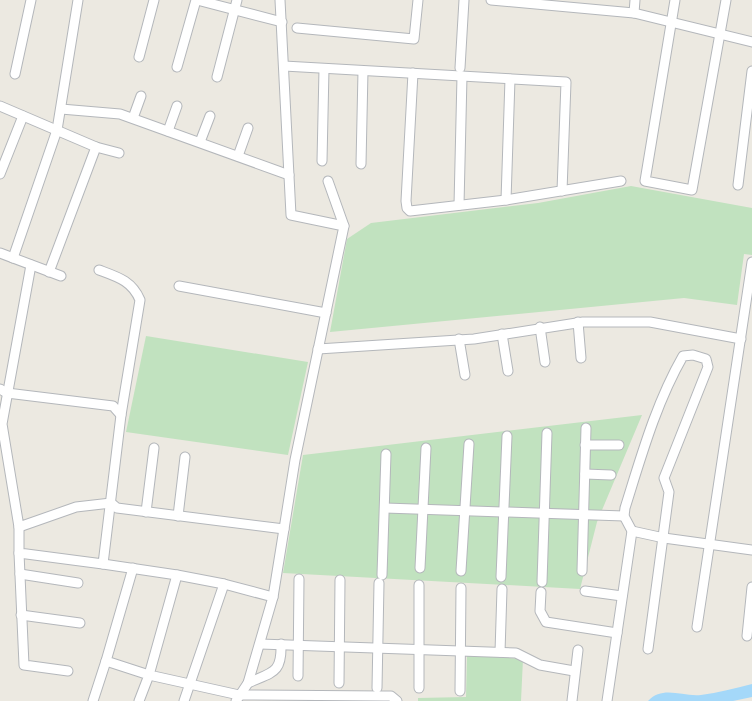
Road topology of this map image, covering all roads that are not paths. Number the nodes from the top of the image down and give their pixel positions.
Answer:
1 (31, 0) edge
2 (78, 0) edge
3 (154, 0) edge
4 (196, 0) edge
5 (237, 0) edge
6 (280, 0) edge
7 (418, 0) edge
8 (464, 0) edge
9 (491, 0) edge
10 (504, 0) edge
11 (635, 0) edge
12 (676, 0) edge
13 (726, 0) edge
14 (545, 2) edge
15 (589, 4) edge
16 (234, 10) junction
17 (634, 13) junction
18 (282, 22) junction
19 (672, 23) junction
20 (297, 28) dead end
21 (720, 34) junction
22 (752, 42) edge
23 (139, 57) dead end
24 (284, 66) junction
25 (177, 67) dead end
26 (324, 68) junction
27 (363, 71) junction
28 (752, 71) edge
29 (461, 72) junction
30 (14, 74) dead end
31 (413, 74) junction
32 (216, 77) dead end
33 (510, 79) junction
34 (141, 96) dead end
35 (0, 106) edge
36 (176, 106) dead end
37 (61, 109) junction
38 (23, 116) junction
39 (210, 116) dead end
40 (132, 118) junction
41 (248, 128) dead end
42 (57, 130) junction
43 (168, 131) junction
44 (200, 142) junction
45 (96, 147) junction
46 (119, 153) dead end
47 (238, 156) junction
48 (322, 161) dead end
49 (360, 164) dead end
50 (0, 174) edge
51 (289, 174) junction
52 (328, 181) dead end
53 (621, 181) dead end
54 (738, 185) dead end
55 (562, 191) junction
56 (506, 200) junction
57 (459, 205) junction
58 (344, 226) junction
59 (0, 253) edge
60 (13, 258) junction
61 (752, 262) edge
62 (31, 265) junction
63 (99, 270) dead end
64 (49, 272) junction
65 (61, 276) dead end
66 (179, 286) dead end
67 (326, 313) junction
68 (578, 322) junction
69 (540, 327) junction
70 (502, 334) junction
71 (741, 339) junction
72 (460, 340) junction
73 (318, 349) junction
74 (581, 358) dead end
75 (546, 362) dead end
76 (508, 371) dead end
77 (465, 375) dead end
78 (4, 391) edge
79 (121, 415) junction
80 (586, 428) dead end
81 (547, 433) dead end
82 (507, 436) dead end
83 (469, 444) dead end
84 (619, 445) dead end
85 (585, 446) junction
86 (154, 448) dead end
87 (426, 448) dead end
88 (386, 454) dead end
89 (185, 457) dead end
90 (585, 474) junction
91 (610, 475) dead end
92 (111, 503) junction
93 (384, 508) junction
94 (423, 509) junction
95 (464, 511) junction
96 (146, 512) junction
97 (504, 512) junction
98 (543, 513) junction
99 (584, 514) junction
100 (178, 516) junction
101 (624, 516) junction
102 (19, 527) junction
103 (284, 529) junction
104 (632, 531) junction
105 (664, 538) junction
106 (710, 544) junction
107 (752, 550) edge
108 (19, 553) junction
109 (103, 564) junction
110 (133, 568) junction
111 (420, 568) dead end
112 (461, 571) dead end
113 (582, 571) dead end
114 (20, 574) junction
115 (177, 575) junction
116 (501, 577) dead end
117 (299, 579) dead end
118 (340, 580) dead end
119 (542, 582) dead end
120 (78, 583) dead end
121 (224, 584) junction
122 (419, 585) dead end
123 (752, 587) edge
124 (461, 588) dead end
125 (502, 588) dead end
126 (585, 591) dead end
127 (541, 592) dead end
128 (622, 596) junction
129 (273, 597) junction
130 (22, 615) junction
131 (80, 622) dead end
132 (697, 627) dead end
133 (617, 633) junction
134 (747, 636) dead end
135 (260, 644) junction
136 (281, 644) junction
137 (298, 645) junction
138 (339, 646) junction
139 (378, 648) junction
140 (419, 649) junction
141 (648, 649) dead end
142 (578, 650) dead end
143 (460, 651) junction
144 (500, 652) junction
145 (106, 661) junction
146 (68, 671) dead end
147 (574, 671) junction
148 (149, 675) junction
149 (298, 676) dead end
150 (248, 684) junction
151 (339, 684) dead end
152 (190, 685) junction
153 (378, 688) dead end
154 (419, 688) dead end
155 (460, 691) dead end
156 (238, 698) edge
157 (320, 698) edge
158 (359, 698) edge
159 (93, 701) edge
160 (139, 701) edge
161 (184, 701) edge
162 (397, 701) edge
163 (572, 701) edge
164 (607, 701) edge

1 - 30 street
2 - 37 street
3 - 23 street
4 - 16 street
4 - 25 street
5 - 16 street
6 - 18 street
7 - 20 street
8 - 29 street
9 - 10 street
10 - 14 street
11 - 17 street
12 - 19 street
13 - 21 street
14 - 15 street
15 - 17 street
16 - 18 street
16 - 32 street
17 - 19 street
18 - 24 street
19 - 21 street
19 - 21 street
21 - 22 street
24 - 26 street
24 - 51 street
26 - 27 street
26 - 48 street
27 - 31 street
27 - 49 street
28 - 54 street
29 - 31 street
29 - 33 street
29 - 57 street
31 - 57 street
33 - 55 street
33 - 56 street
34 - 40 street
35 - 38 street
36 - 43 street
37 - 40 street
37 - 42 street
38 - 42 street
38 - 50 street
39 - 44 street
40 - 43 street
41 - 47 street
42 - 45 street
42 - 60 street
43 - 44 street
44 - 47 street
45 - 46 street
45 - 64 street
47 - 51 street
51 - 58 street
52 - 58 street
53 - 55 street
55 - 56 street
56 - 57 street
58 - 67 street
59 - 60 street
60 - 62 street
61 - 71 street
62 - 64 street
62 - 78 street
63 - 79 street
64 - 65 street
66 - 67 street
67 - 73 street
68 - 69 street
68 - 71 street
68 - 74 street
69 - 70 street
69 - 75 street
70 - 72 street
70 - 76 street
71 - 106 street
72 - 73 street
72 - 77 street
73 - 103 street
78 - 79 street
78 - 102 street
79 - 92 street
80 - 85 street
81 - 98 street
82 - 97 street
83 - 95 street
84 - 85 street
85 - 90 street
86 - 96 street
87 - 94 street
88 - 93 street
89 - 100 street
90 - 91 street
90 - 99 street
92 - 96 street
92 - 102 street
92 - 109 street
93 - 94 street
93 - 139 street
94 - 95 street
94 - 111 street
95 - 97 street
95 - 112 street
96 - 100 street
97 - 98 street
97 - 116 street
98 - 99 street
98 - 119 street
99 - 101 street
99 - 113 street
100 - 103 street
101 - 104 street
101 - 105 street
102 - 108 street
103 - 129 street
104 - 105 street
104 - 128 street
105 - 106 street
105 - 141 street
106 - 107 street
106 - 132 street
108 - 109 street
108 - 114 street
109 - 110 street
110 - 115 street
110 - 145 street
114 - 120 street
114 - 130 street
115 - 121 street
115 - 148 street
117 - 137 street
118 - 138 street
121 - 129 street
121 - 152 street
122 - 140 street
123 - 134 street
124 - 143 street
125 - 144 street
126 - 128 street
127 - 133 street
128 - 133 street
129 - 135 street
130 - 131 street
130 - 146 street
133 - 164 street
135 - 136 street
135 - 150 street
136 - 137 street
136 - 150 street
137 - 138 street
137 - 149 street
138 - 139 street
138 - 151 street
139 - 140 street
139 - 153 street
140 - 143 street
140 - 154 street
142 - 147 street
143 - 144 street
143 - 155 street
144 - 147 street
145 - 148 street
145 - 159 street
147 - 163 street
148 - 152 street
148 - 160 street
150 - 156 street
152 - 156 street
152 - 161 street
156 - 157 street
157 - 158 street
158 - 162 street

